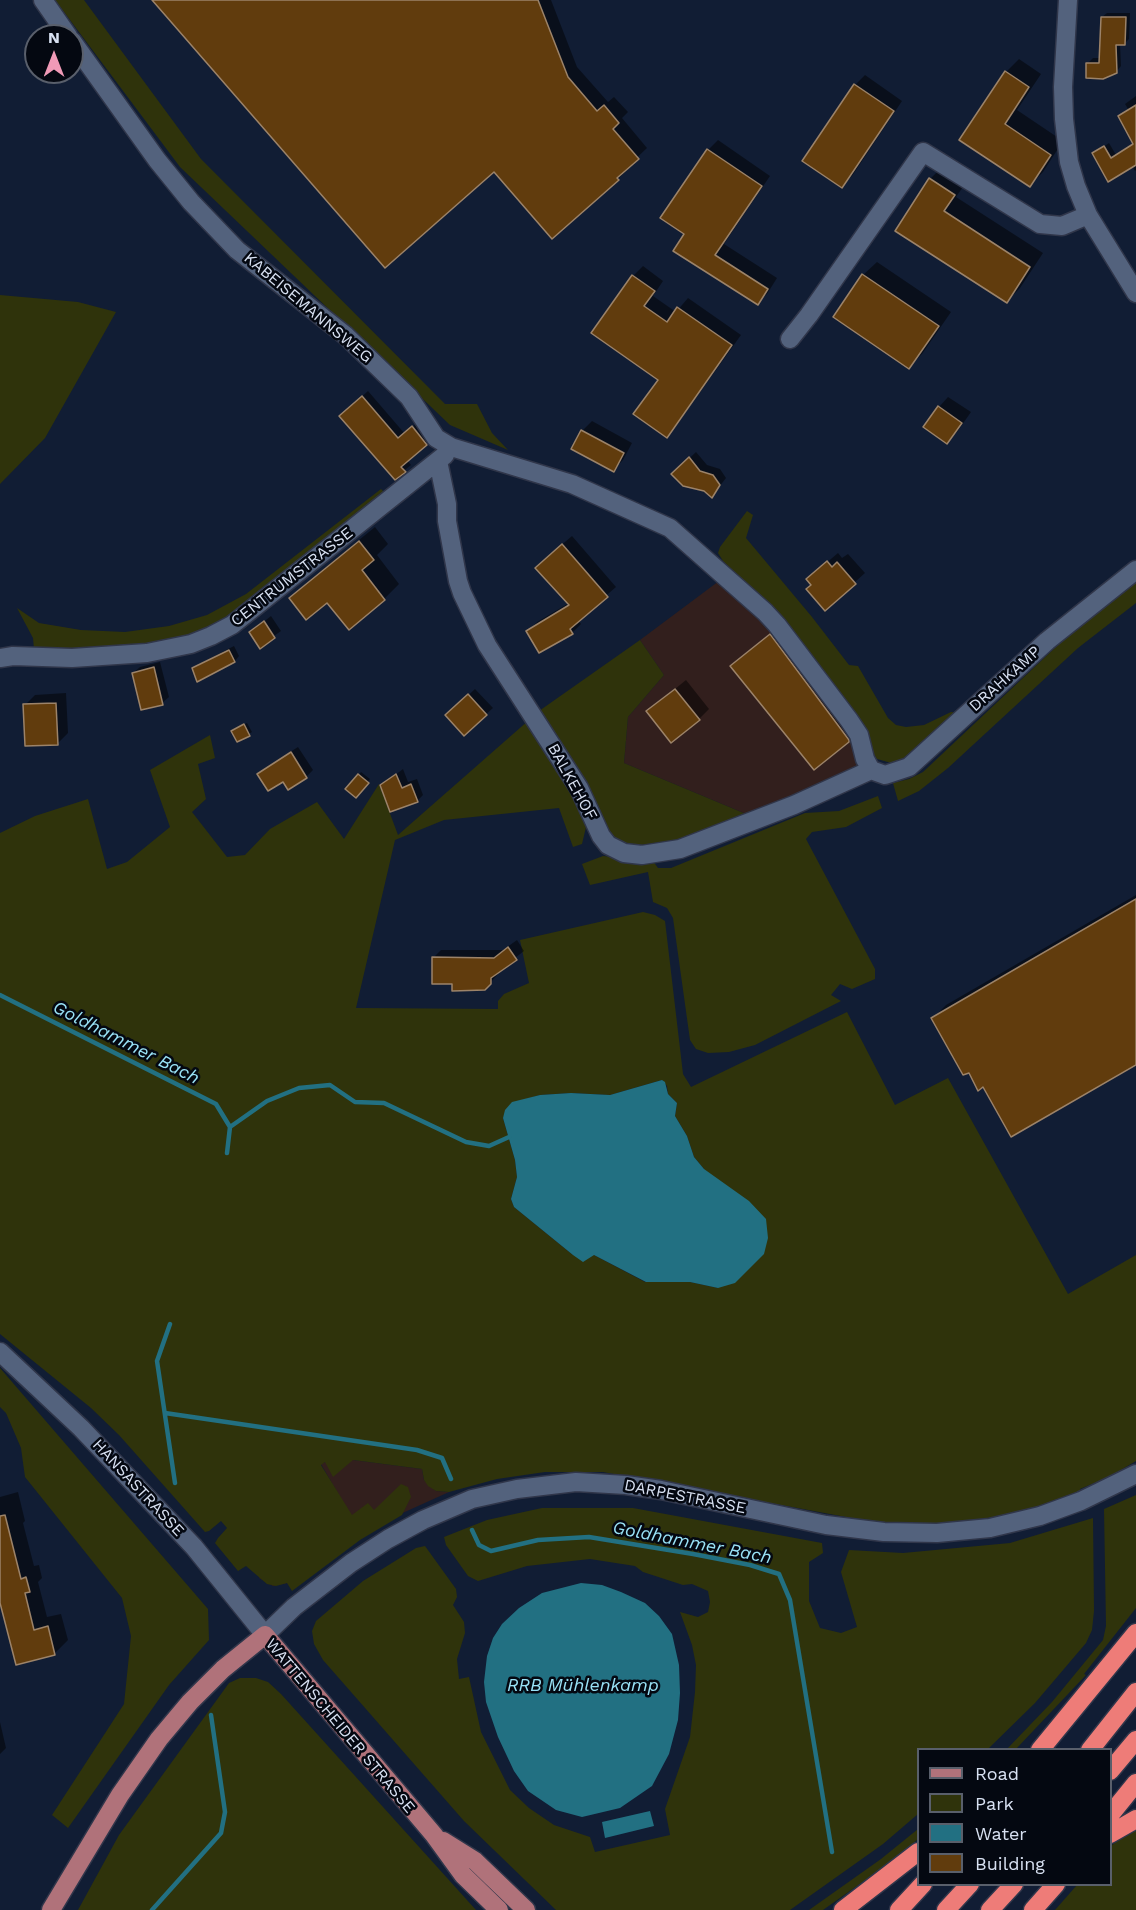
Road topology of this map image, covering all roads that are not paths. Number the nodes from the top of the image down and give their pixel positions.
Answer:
1 (43, 0) edge
2 (1068, 0) edge
3 (60, 24) edge
4 (84, 58) edge
5 (1088, 215) junction
6 (1136, 293) edge
7 (790, 339) dead end
8 (451, 447) junction
9 (438, 461) junction
10 (1136, 570) edge
11 (0, 658) edge
12 (871, 770) junction
13 (0, 1352) edge
14 (1136, 1474) edge
15 (1136, 1633) edge
16 (265, 1635) junction
17 (1136, 1692) edge
18 (1136, 1740) edge
19 (1041, 1748) edge
20 (1091, 1748) edge
21 (1112, 1769) edge
22 (1136, 1783) edge
23 (1112, 1813) edge
24 (1136, 1819) edge
25 (1112, 1833) edge
26 (434, 1835) junction
27 (917, 1853) edge
28 (921, 1886) edge
29 (968, 1886) edge
30 (1012, 1886) edge
31 (1054, 1886) edge
32 (51, 1910) edge
33 (500, 1910) edge
34 (526, 1910) edge
35 (843, 1910) edge
36 (899, 1910) edge
37 (946, 1910) edge
38 (990, 1910) edge
39 (1033, 1910) edge

1 - 3 street
2 - 5 street
4 - 8 street, KABEISEMANNSWEG
5 - 6 street
5 - 7 street
8 - 9 street, CENTRUMSTRASSE
8 - 12 street, KABEISEMANNSWEG
9 - 11 street, CENTRUMSTRASSE
9 - 12 street, BALKEHOF
10 - 12 street, DRAHKAMP
13 - 16 street, HANSASTRASSE
14 - 16 street, DARPESTRASSE
15 - 19 highway
16 - 26 main road, WATTENSCHEIDER STRASSE
16 - 32 main road, WATTENSCHEIDER STRASSE
17 - 20 highway
18 - 21 highway
22 - 23 highway
24 - 25 highway
26 - 33 main road, WATTENSCHEIDER STRASSE
26 - 34 main road, WATTENSCHEIDER STRASSE
27 - 35 highway
28 - 36 highway
29 - 37 highway
30 - 38 highway
31 - 39 highway

